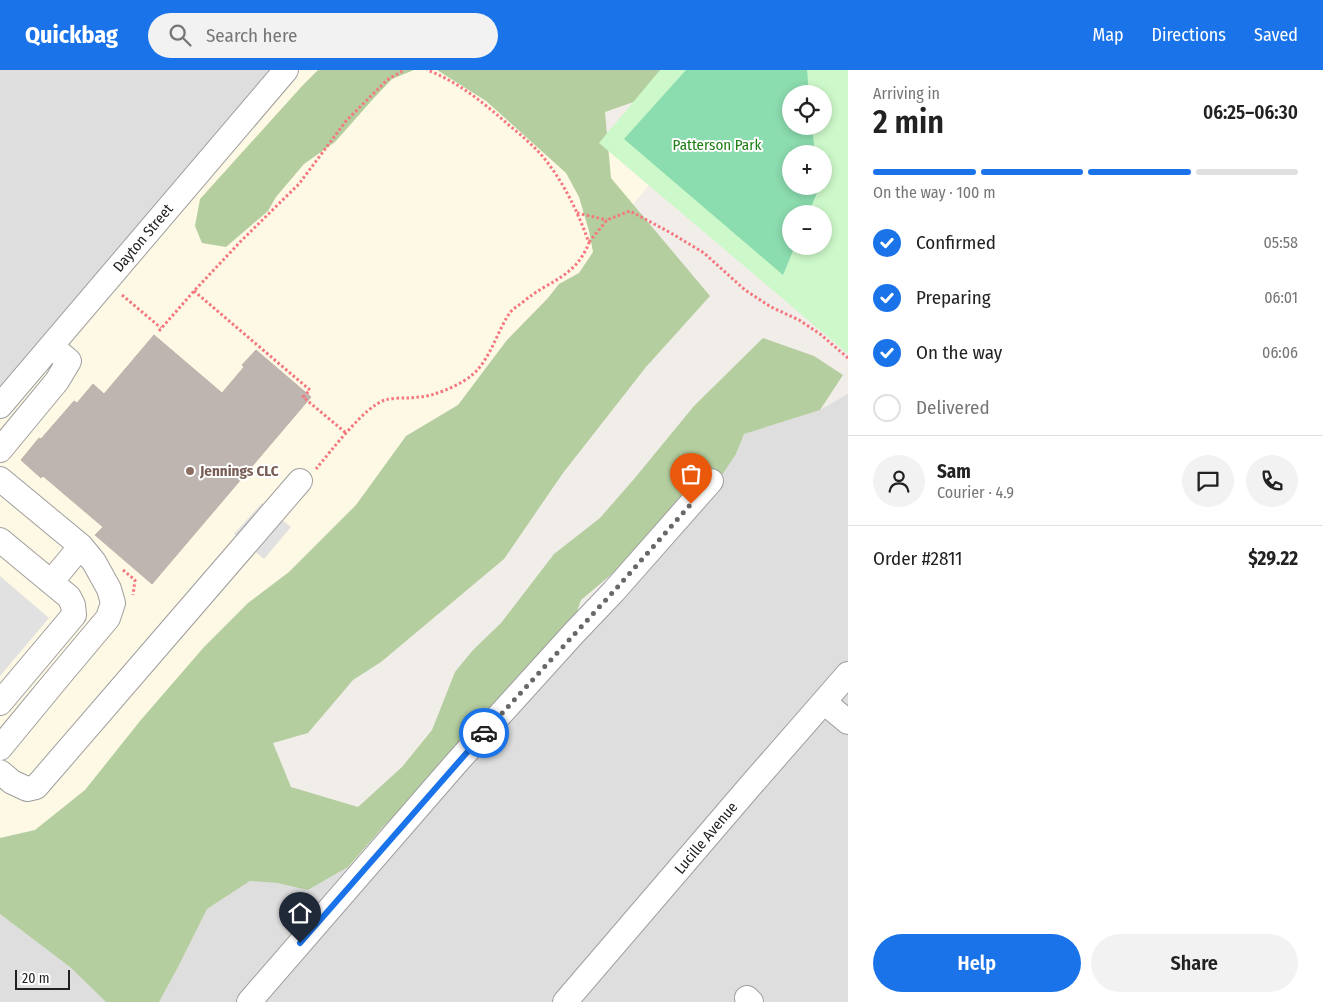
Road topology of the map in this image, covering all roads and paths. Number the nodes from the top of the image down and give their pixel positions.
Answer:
1 (286, 70) edge
2 (404, 70) edge
3 (427, 70) edge
4 (577, 213) junction
5 (607, 220) junction
6 (589, 243) junction
7 (194, 290) junction
8 (122, 295) dead end
9 (51, 346) junction
10 (848, 358) edge
11 (0, 406) edge
12 (346, 433) junction
13 (0, 450) edge
14 (0, 479) edge
15 (300, 480) joint
16 (711, 481) dead end
17 (0, 540) edge
18 (81, 546) junction
19 (51, 582) junction
20 (848, 674) edge
21 (824, 702) junction
22 (0, 703) edge
23 (848, 722) edge
24 (0, 748) edge
25 (0, 772) edge
26 (249, 1002) edge
27 (565, 1002) edge

1 - 9 street, Dayton Street
2 - 7 path
3 - 4 path
4 - 5 path
4 - 6 path
5 - 6 path
5 - 10 path
6 - 12 path
7 - 8 path
7 - 12 path
9 - 11 street, Dayton Street
9 - 13 street
12 - 15 path
14 - 18 street
15 - 25 street
16 - 26 street
17 - 19 street
18 - 19 street
18 - 24 street
19 - 22 street
20 - 21 street, Lucille Avenue
21 - 23 street
21 - 27 street, Lucille Avenue

